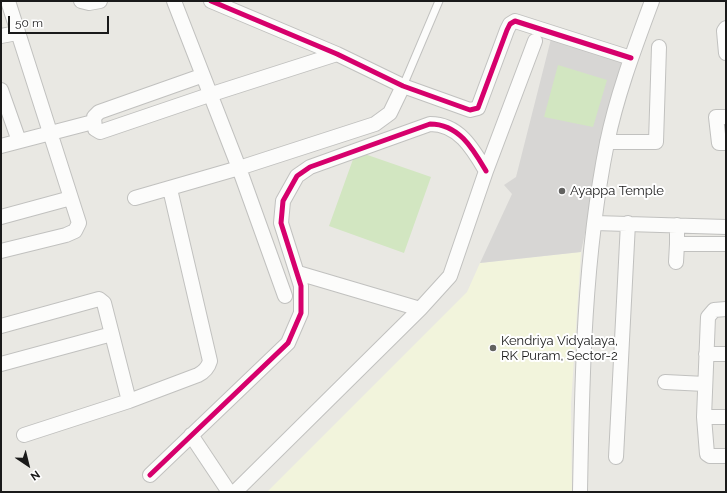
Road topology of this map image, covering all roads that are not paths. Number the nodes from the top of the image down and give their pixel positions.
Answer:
1 (8, 1) edge
2 (81, 1) edge
3 (100, 1) edge
4 (174, 1) edge
5 (210, 1) edge
6 (439, 1) edge
7 (652, 1) edge
8 (726, 28) edge
9 (17, 33) junction
10 (1, 36) edge
11 (534, 41) dead end
12 (659, 47) dead end
13 (726, 53) edge
14 (337, 54) junction
15 (631, 58) junction
16 (201, 76) junction
17 (404, 86) junction
18 (1, 90) edge
19 (209, 95) junction
20 (4, 106) edge
21 (726, 117) edge
22 (93, 122) junction
23 (49, 133) junction
24 (19, 141) junction
25 (608, 142) junction
26 (726, 143) edge
27 (1, 146) edge
28 (238, 168) junction
29 (486, 171) junction
30 (170, 189) junction
31 (71, 198) junction
32 (135, 198) dead end
33 (1, 217) edge
34 (595, 223) junction
35 (628, 223) junction
36 (677, 225) junction
37 (726, 227) edge
38 (677, 244) junction
39 (726, 244) edge
40 (1, 251) edge
41 (676, 262) dead end
42 (298, 273) junction
43 (285, 296) dead end
44 (420, 309) junction
45 (726, 309) edge
46 (1, 326) edge
47 (112, 334) junction
48 (706, 354) junction
49 (726, 354) edge
50 (1, 364) edge
51 (665, 382) dead end
52 (705, 384) junction
53 (129, 401) junction
54 (704, 417) junction
55 (726, 417) edge
56 (24, 435) dead end
57 (192, 436) junction
58 (726, 456) edge
59 (616, 457) dead end
60 (150, 475) dead end
61 (229, 492) edge
62 (235, 492) edge
63 (580, 492) edge

1 - 9 street
2 - 3 street
4 - 16 street
5 - 14 street
6 - 17 lane
7 - 15 street
8 - 13 street
9 - 10 street
9 - 23 street
11 - 29 street
12 - 25 street
14 - 17 street
14 - 19 street
15 - 17 street
15 - 25 street
16 - 19 street
16 - 22 street
17 - 28 street
18 - 20 street
19 - 22 street
19 - 28 street
20 - 24 street
21 - 26 street
22 - 23 street
23 - 24 street
23 - 31 street
24 - 27 street
25 - 34 street
28 - 30 street
28 - 43 street
29 - 42 street
29 - 44 street
30 - 32 street
30 - 53 street
31 - 33 street
31 - 40 street
34 - 35 street
34 - 63 street
35 - 36 street
35 - 59 street
36 - 37 street
36 - 38 street
38 - 39 street
38 - 41 street
42 - 44 street
42 - 57 street
44 - 62 street
45 - 48 street
46 - 47 street
47 - 50 street
47 - 53 street
48 - 49 street
48 - 52 street
51 - 52 street
52 - 54 street
53 - 56 street
54 - 55 street
54 - 58 street
57 - 60 street
57 - 61 street

